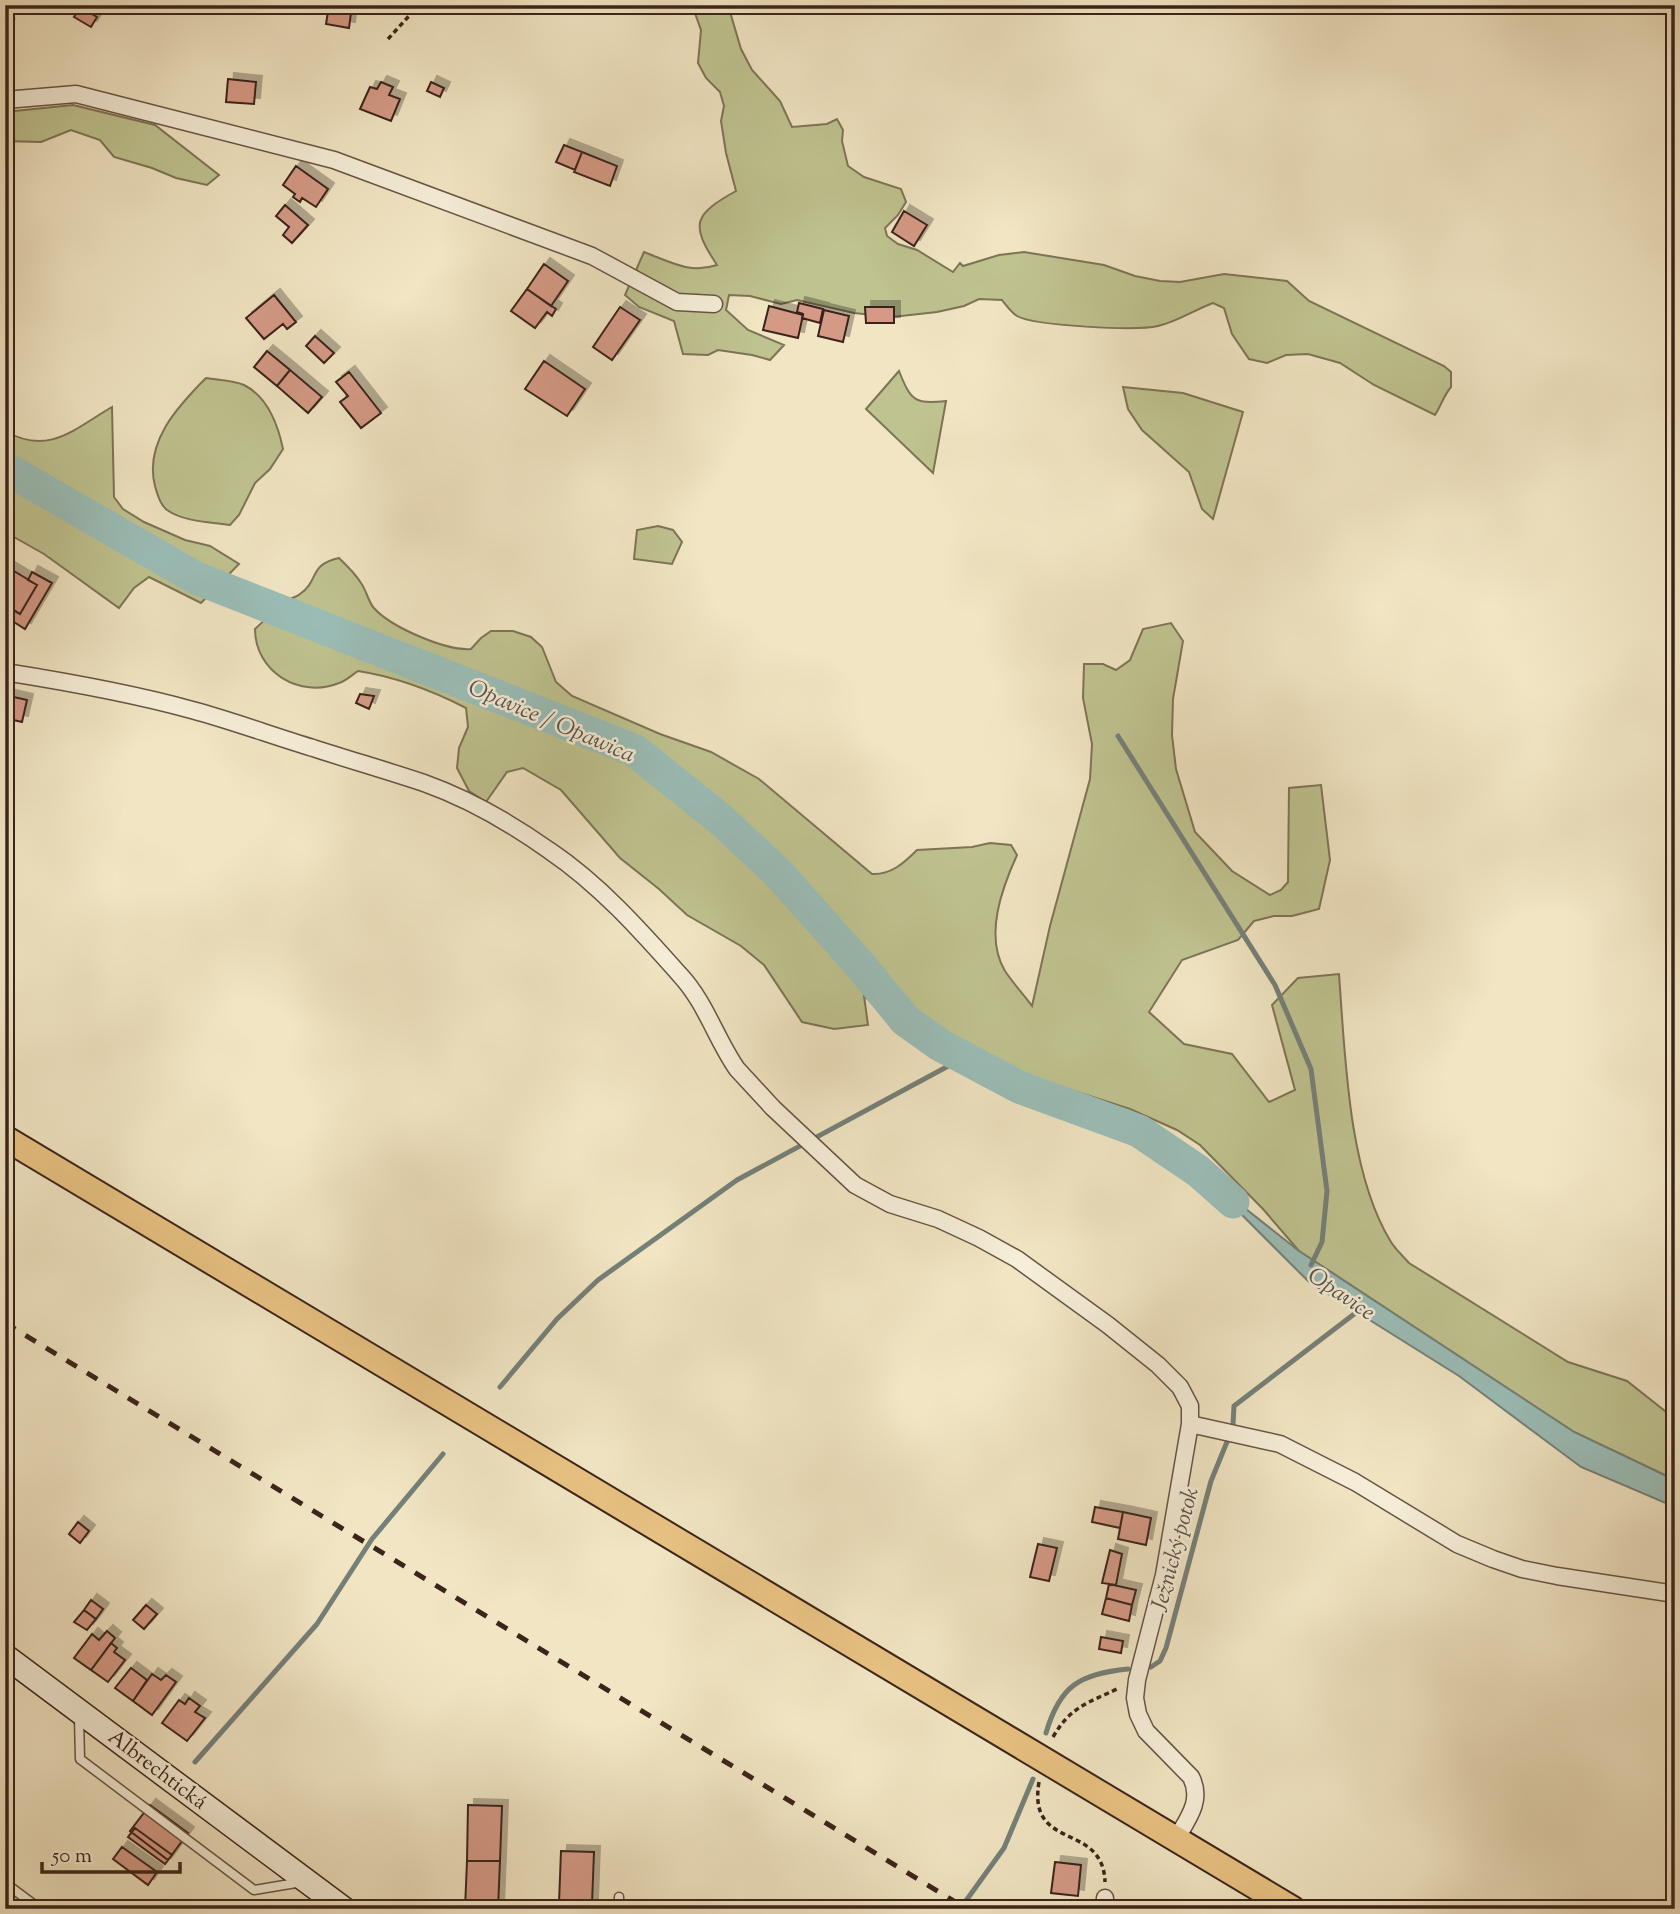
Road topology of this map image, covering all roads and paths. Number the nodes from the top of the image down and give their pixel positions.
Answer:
1 (20, 5) edge
2 (419, 5) edge
3 (8, 39) dead end
4 (388, 39) dead end
5 (5, 100) edge
6 (714, 304) dead end
7 (5, 672) edge
8 (5, 1138) edge
9 (1190, 1424) junction
10 (1675, 1594) edge
11 (5, 1656) edge
12 (1137, 1680) junction
13 (79, 1710) junction
14 (1053, 1737) dead end
15 (1040, 1782) dead end
16 (1176, 1839) junction
17 (308, 1882) junction
18 (5, 1883) edge
19 (619, 1897) dead end
20 (1105, 1903) edge
21 (40, 1909) edge
22 (344, 1909) edge
23 (619, 1909) edge
24 (1293, 1909) edge

1 - 3 path
2 - 4 path
5 - 6 street
7 - 9 street
8 - 16 main road
9 - 10 street
9 - 12 street
11 - 13 main road, Albrechtická
12 - 14 path
12 - 16 street
13 - 17 main road, Albrechtická
13 - 17 lane
15 - 20 path
16 - 24 main road
17 - 22 main road, Albrechtická
18 - 21 lane
19 - 23 lane

